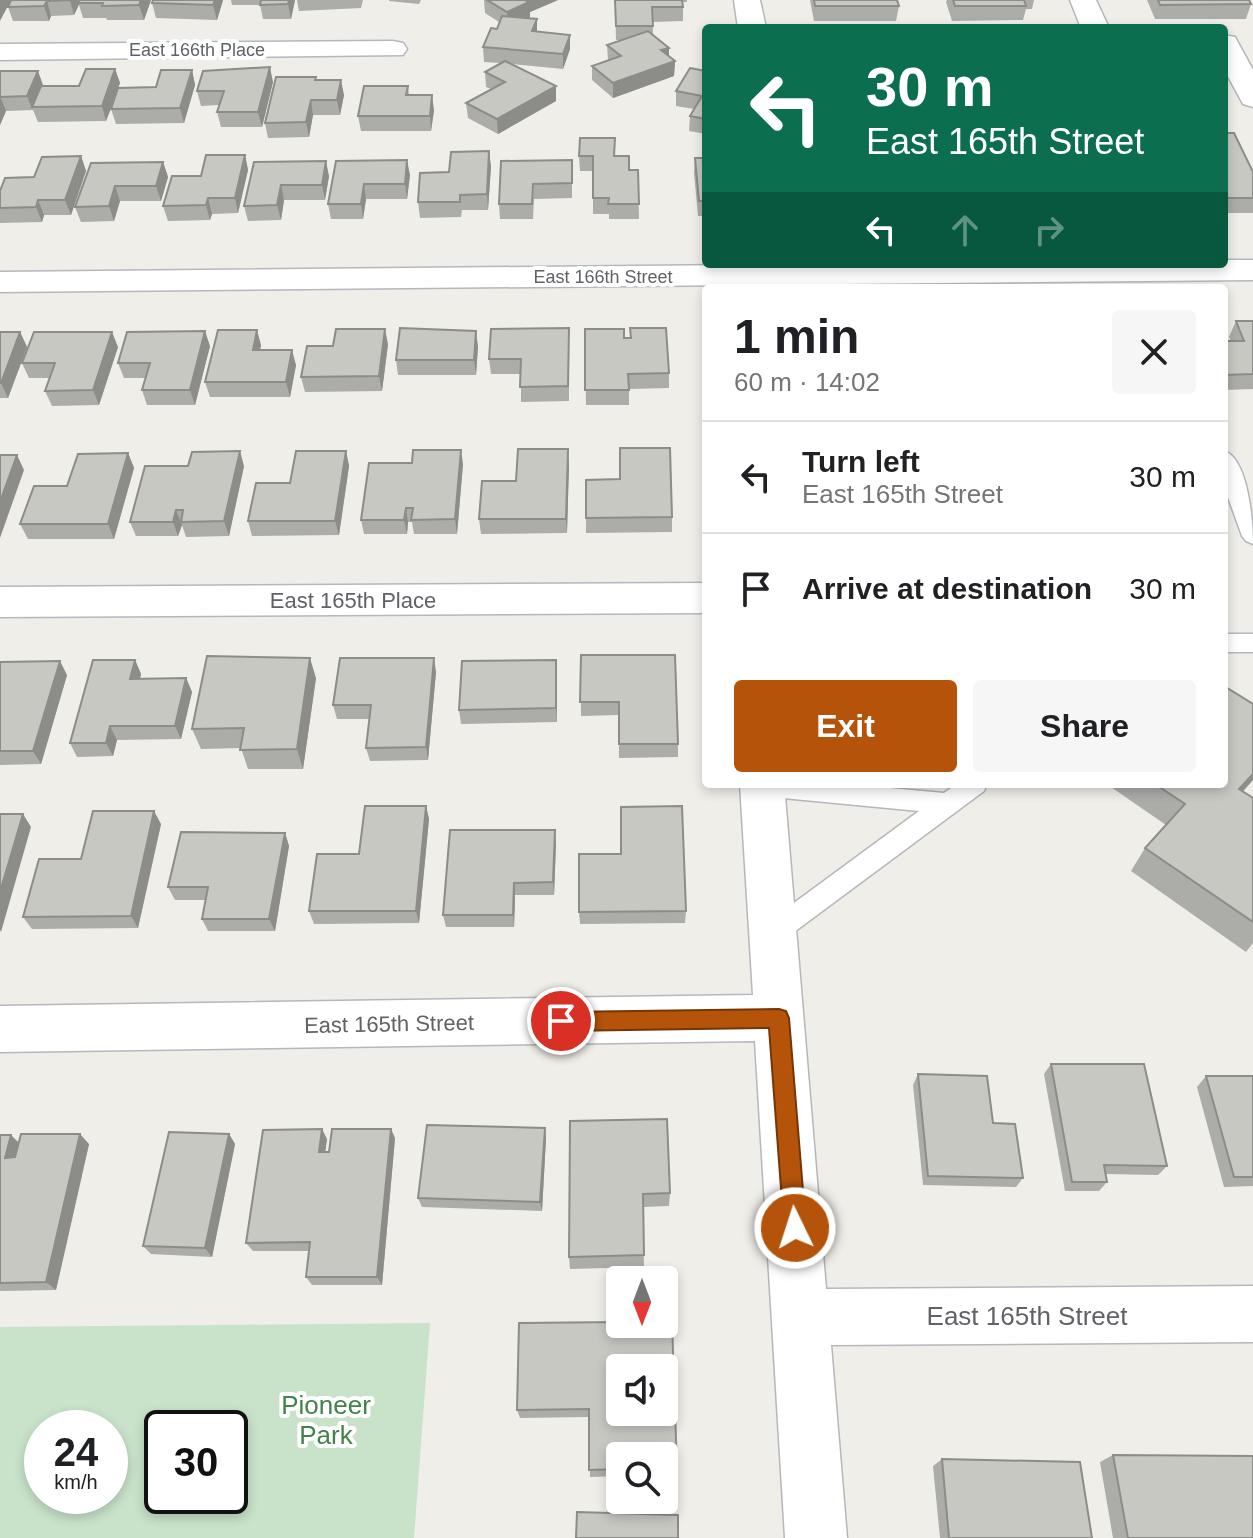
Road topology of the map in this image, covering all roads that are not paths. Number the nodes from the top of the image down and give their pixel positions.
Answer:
1 (747, 0) edge
2 (1083, 0) edge
3 (751, 24) edge
4 (1093, 24) edge
5 (1234, 43) edge
6 (393, 49) dead end
7 (0, 52) edge
8 (1253, 98) edge
9 (1253, 270) edge
10 (0, 282) edge
11 (725, 282) edge
12 (1228, 469) edge
13 (1253, 536) edge
14 (702, 598) edge
15 (0, 602) edge
16 (1228, 643) edge
17 (1253, 643) edge
18 (762, 788) edge
19 (791, 788) edge
20 (970, 788) edge
21 (948, 804) junction
22 (773, 933) junction
23 (779, 1018) junction
24 (0, 1029) edge
25 (1253, 1314) edge
26 (802, 1317) junction
27 (816, 1538) edge

1 - 3 street
2 - 4 street
5 - 8 street
6 - 7 street, East 166th Place
9 - 11 street, East 166th Street
10 - 11 street, East 166th Street
12 - 13 lane
14 - 15 street, East 165th Place
16 - 17 lane
18 - 22 street
19 - 21 lane
20 - 21 lane
21 - 22 lane
22 - 23 street
23 - 24 street, East 165th Street
23 - 26 street
25 - 26 street, East 165th Street
26 - 27 street

